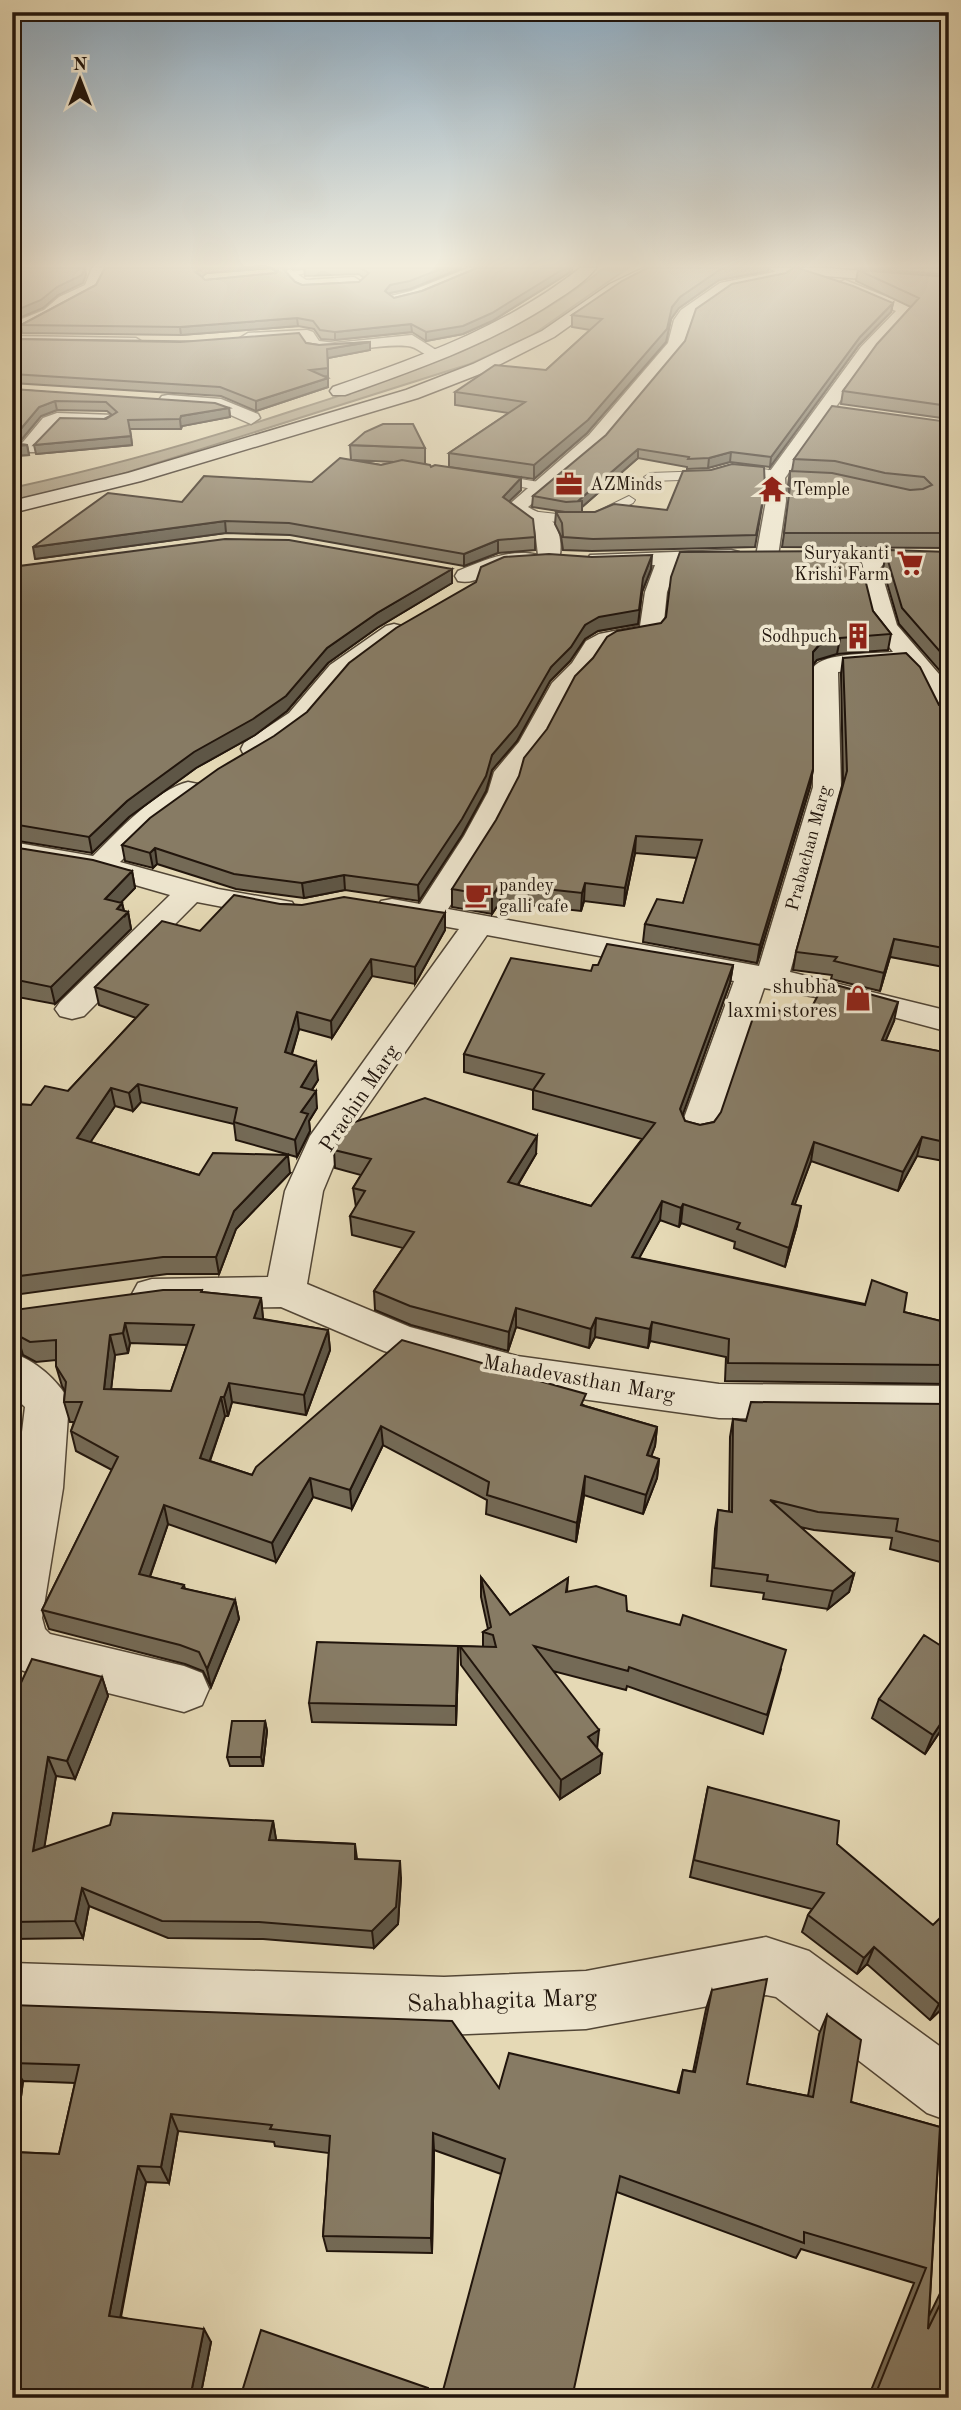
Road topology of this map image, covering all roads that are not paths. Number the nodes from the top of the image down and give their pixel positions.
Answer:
1 (367, 380) edge
2 (447, 380) edge
3 (645, 380) edge
4 (845, 380) edge
5 (322, 397) dead end
6 (148, 399) edge
7 (823, 411) junction
8 (274, 412) dead end
9 (848, 414) edge
10 (251, 418) junction
11 (114, 421) edge
12 (229, 425) dead end
13 (22, 454) edge
14 (471, 476) edge
15 (650, 477) dead end
16 (780, 477) junction
17 (539, 486) junction
18 (629, 500) dead end
19 (12, 507) edge
20 (521, 514) junction
21 (881, 555) junction
22 (767, 556) junction
23 (793, 556) edge
24 (908, 556) edge
25 (844, 558) edge
26 (567, 559) junction
27 (667, 560) junction
28 (439, 572) edge
29 (466, 576) junction
30 (450, 598) edge
31 (420, 616) edge
32 (910, 658) junction
33 (947, 714) edge
34 (230, 763) edge
35 (208, 776) edge
36 (12, 851) edge
37 (100, 866) junction
38 (191, 891) junction
39 (359, 904) edge
40 (304, 910) edge
41 (429, 914) junction
42 (478, 925) junction
43 (762, 978) junction
44 (72, 1009) dead end
45 (949, 1022) edge
46 (698, 1129) edge
47 (285, 1292) junction
48 (116, 1299) edge
49 (12, 1369) edge
50 (949, 1403) edge
51 (184, 1689) dead end
52 (12, 1992) edge
53 (949, 2091) edge

1 - 5 street
2 - 19 street
3 - 17 street
4 - 7 street
6 - 10 street
7 - 9 street
7 - 16 street
8 - 10 street
10 - 12 street
11 - 13 street
14 - 17 lane
15 - 16 lane
16 - 22 street
17 - 20 street
18 - 20 lane
20 - 26 street
21 - 24 street
21 - 25 street
21 - 32 street
22 - 23 street
22 - 27 street
26 - 27 street
26 - 29 street
27 - 41 street
28 - 29 street
29 - 30 street
31 - 34 street
32 - 33 street
32 - 43 street, Prabachan Marg
35 - 37 street
36 - 37 street
37 - 38 street
38 - 40 street
38 - 44 street
39 - 41 street
41 - 42 street
42 - 43 street
42 - 47 street, Prachin Marg
43 - 45 street
43 - 46 street
47 - 48 street, Mahadevasthan Marg
47 - 50 street, Mahadevasthan Marg
49 - 51 street
52 - 53 street, Sahabhagita Marg

